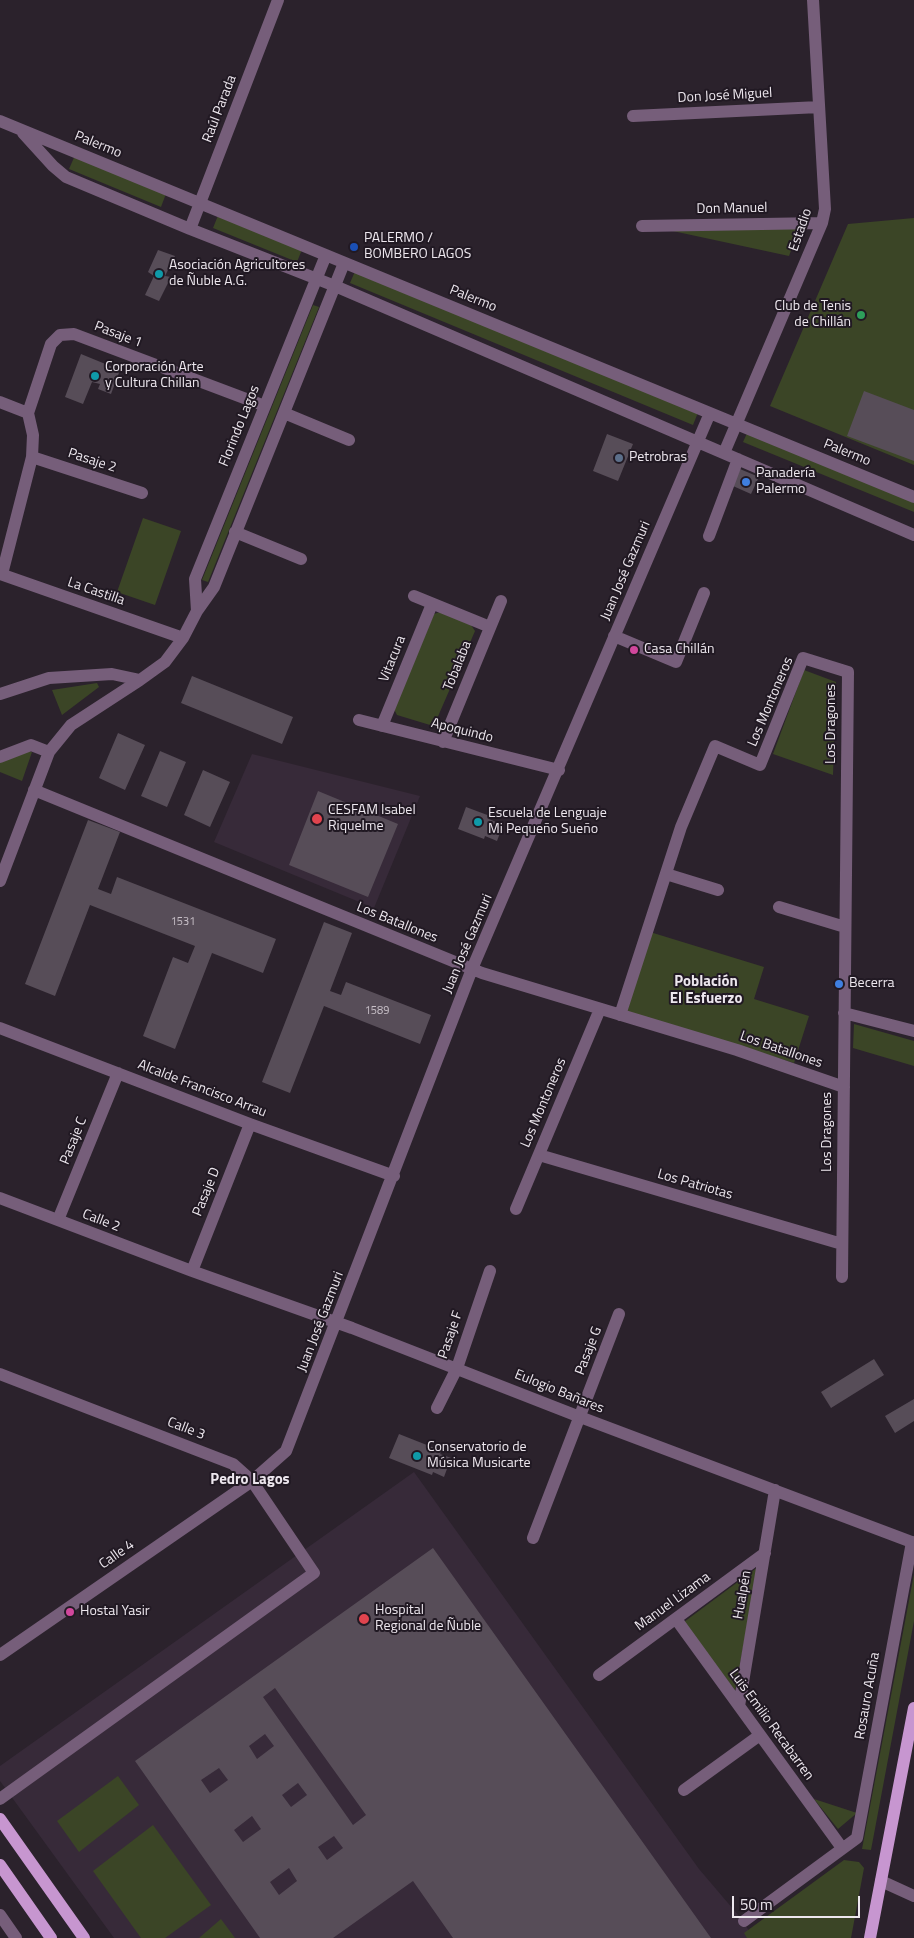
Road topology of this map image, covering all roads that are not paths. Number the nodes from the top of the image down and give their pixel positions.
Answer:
1 (278, 0) edge
2 (813, 0) edge
3 (819, 107) junction
4 (633, 116) dead end
5 (0, 121) edge
6 (20, 129) junction
7 (200, 203) junction
8 (822, 223) junction
9 (642, 226) dead end
10 (190, 229) junction
11 (326, 255) junction
12 (344, 263) junction
13 (316, 279) junction
14 (335, 286) junction
15 (0, 402) edge
16 (265, 406) junction
17 (28, 413) junction
18 (284, 413) junction
19 (710, 413) junction
20 (737, 424) junction
21 (349, 440) dead end
22 (697, 442) junction
23 (724, 453) junction
24 (32, 456) junction
25 (738, 459) junction
26 (142, 493) dead end
27 (914, 497) edge
28 (236, 532) junction
29 (914, 535) edge
30 (709, 536) dead end
31 (301, 559) dead end
32 (1, 574) edge
33 (704, 593) dead end
34 (414, 596) dead end
35 (501, 601) dead end
36 (432, 604) junction
37 (197, 611) junction
38 (490, 627) junction
39 (614, 636) junction
40 (183, 638) junction
41 (848, 672) joint
42 (140, 680) junction
43 (0, 694) edge
44 (359, 720) dead end
45 (382, 726) junction
46 (443, 742) junction
47 (49, 752) junction
48 (0, 757) edge
49 (559, 770) junction
50 (34, 790) junction
51 (666, 874) junction
52 (0, 881) edge
53 (718, 890) dead end
54 (779, 907) dead end
55 (845, 927) junction
56 (472, 970) junction
57 (600, 1009) junction
58 (844, 1013) junction
59 (620, 1015) junction
60 (0, 1028) edge
61 (914, 1031) edge
62 (118, 1073) junction
63 (844, 1087) junction
64 (250, 1124) junction
65 (539, 1154) junction
66 (394, 1176) junction
67 (0, 1198) edge
68 (516, 1209) dead end
69 (58, 1220) junction
70 (842, 1244) junction
71 (192, 1271) junction
72 (490, 1271) dead end
73 (842, 1277) dead end
74 (620, 1314) dead end
75 (337, 1322) junction
76 (456, 1368) junction
77 (0, 1374) edge
78 (437, 1408) dead end
79 (580, 1417) junction
80 (252, 1481) junction
81 (775, 1490) junction
82 (533, 1538) dead end
83 (913, 1542) edge
84 (765, 1553) junction
85 (676, 1619) junction
86 (0, 1655) edge
87 (599, 1675) dead end
88 (739, 1706) junction
89 (914, 1708) edge
90 (760, 1736) junction
91 (684, 1790) dead end
92 (0, 1799) edge
93 (0, 1819) edge
94 (842, 1848) junction
95 (0, 1865) edge
96 (881, 1881) junction
97 (914, 1896) edge
98 (0, 1915) edge
99 (744, 1921) dead end
100 (16, 1938) edge
101 (52, 1938) edge
102 (84, 1938) edge
103 (870, 1938) edge

1 - 7 street, Raúl Parada
2 - 3 street, Estadio
3 - 4 street, Don José Miguel
3 - 8 street, Estadio
5 - 6 street, Palermo
6 - 7 street, Palermo
6 - 10 street, Palermo
7 - 10 street, Raúl Parada
7 - 11 street, Palermo
8 - 9 street, Don Manuel
8 - 20 street, Estadio
10 - 13 street, Palermo
11 - 12 street, Palermo
11 - 13 street, Florindo Lagos
12 - 14 street
12 - 19 street, Palermo
13 - 14 street, Palermo
13 - 16 street, Florindo Lagos
14 - 18 street
14 - 22 street, Palermo
15 - 17 street
16 - 17 street, Pasaje 1
16 - 37 street, Florindo Lagos
17 - 24 street
18 - 21 street
18 - 28 street
19 - 20 street, Palermo
19 - 22 street, Juan José Gazmuri
20 - 23 street, Estadio
20 - 27 street, Palermo
22 - 23 street, Palermo
22 - 39 street, Juan José Gazmuri
23 - 25 street, Palermo
24 - 26 street, Pasaje 2
24 - 32 street
25 - 29 street, Palermo
25 - 30 street
28 - 31 street
28 - 37 street
32 - 40 street, La Castilla
33 - 39 street
34 - 36 street
35 - 38 street, Tobalaba
36 - 38 street
36 - 45 street, Vitacura
37 - 40 street
38 - 46 street, Tobalaba
39 - 49 street, Juan José Gazmuri
40 - 42 street
41 - 51 street, Los Montoneros
41 - 55 street, Los Dragones
42 - 43 street
42 - 47 street
44 - 45 street, Apoquindo
45 - 46 street, Apoquindo
46 - 49 street, Apoquindo
47 - 48 street
47 - 50 street
49 - 56 street, Juan José Gazmuri
50 - 52 street
50 - 56 street, Los Batallones
51 - 53 street
51 - 59 street, Los Montoneros
54 - 55 street
55 - 58 street, Los Dragones
56 - 57 street, Los Batallones
56 - 66 street, Juan José Gazmuri
57 - 59 street, Los Batallones
57 - 65 street, Los Montoneros
58 - 61 street
58 - 63 street, Los Dragones
59 - 63 street, Los Batallones
60 - 62 street, Alcalde Francisco Arrau
62 - 64 street, Alcalde Francisco Arrau
62 - 69 street, Pasaje C
63 - 70 street, Los Dragones
64 - 66 street, Alcalde Francisco Arrau
64 - 71 street, Pasaje D
65 - 68 street, Los Montoneros
65 - 70 street, Los Patriotas
66 - 75 street, Juan José Gazmuri
67 - 69 street, Calle 2
69 - 71 street, Calle 2
70 - 73 street, Los Dragones
71 - 75 street, Eulogio Bañares
72 - 76 street, Pasaje F
74 - 79 street, Pasaje G
75 - 76 street, Eulogio Bañares
75 - 80 street, Juan José Gazmuri
76 - 78 street, Pasaje F
76 - 79 street, Eulogio Bañares
77 - 80 street, Calle 3
79 - 81 street, Eulogio Bañares
79 - 82 street, Pasaje G
80 - 86 street, Calle 4
80 - 92 street, Calle 3
81 - 83 street, Eulogio Bañares
81 - 84 street, Hualpén
83 - 94 street, Rosauro Acuña
84 - 85 street, Manuel Lizama
84 - 88 street, Hualpén
85 - 87 street, Manuel Lizama
85 - 88 street, Luis Emilio Recabarren
88 - 90 street, Luis Emilio Recabarren
89 - 96 main road
90 - 91 street
90 - 94 street, Luis Emilio Recabarren
93 - 102 main road
94 - 99 street, Rosauro Acuña
95 - 101 main road
96 - 97 street
96 - 103 main road
98 - 100 street

